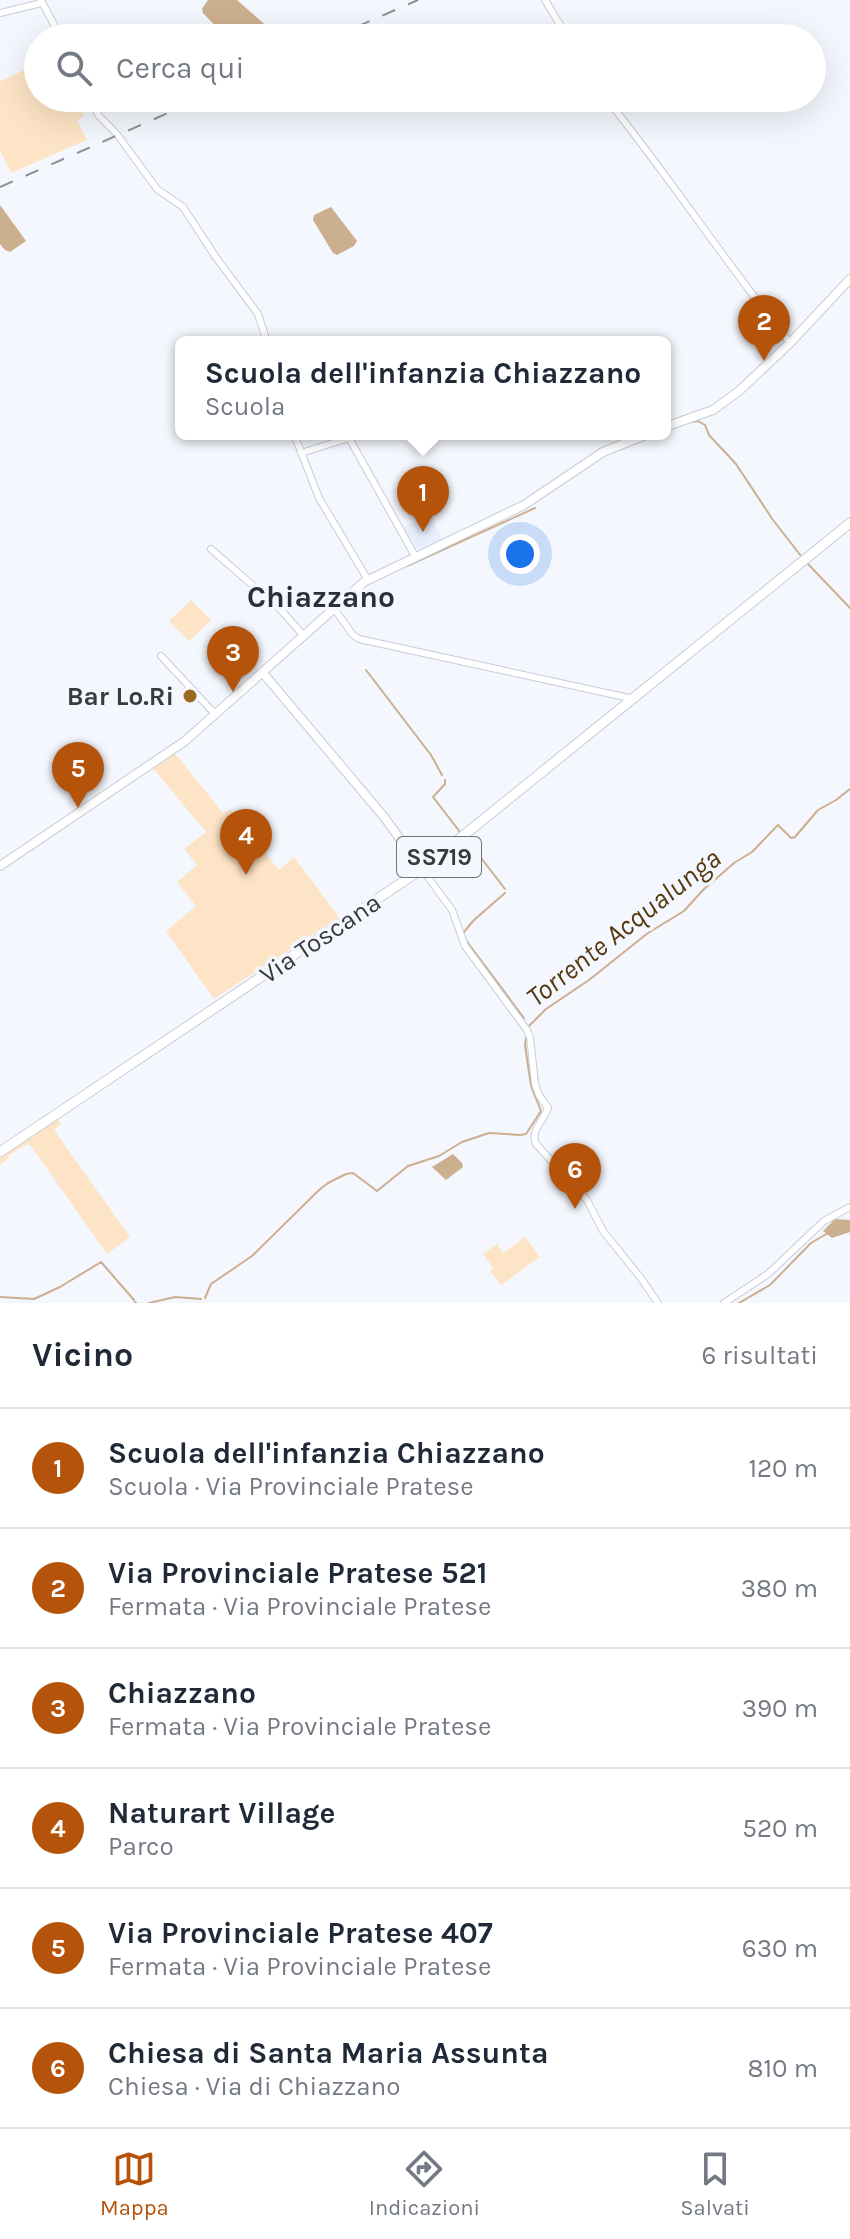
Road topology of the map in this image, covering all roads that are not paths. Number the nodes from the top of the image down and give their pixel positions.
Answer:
1 (545, 0) edge
2 (41, 2) edge
3 (0, 13) edge
4 (53, 24) edge
5 (560, 24) edge
6 (97, 112) edge
7 (617, 112) edge
8 (850, 279) edge
9 (265, 336) edge
10 (790, 343) junction
11 (671, 425) edge
12 (296, 440) edge
13 (343, 440) edge
14 (350, 440) edge
15 (633, 440) edge
16 (301, 453) junction
17 (850, 523) edge
18 (211, 549) dead end
19 (415, 556) junction
20 (368, 580) junction
21 (333, 607) junction
22 (303, 635) junction
23 (161, 656) dead end
24 (263, 673) junction
25 (634, 699) junction
26 (216, 715) junction
27 (0, 866) edge
28 (422, 869) junction
29 (0, 1152) edge
30 (850, 1207) edge
31 (658, 1303) edge
32 (724, 1303) edge

1 - 5 street
2 - 3 street
2 - 4 street
6 - 9 street
7 - 10 street
8 - 10 street
10 - 11 street
12 - 16 street
13 - 16 street
14 - 19 street
15 - 19 street
16 - 20 street
17 - 25 main road, Via Toscana / SS719
18 - 22 street
19 - 20 street
20 - 21 street
21 - 22 street
21 - 25 street
22 - 24 street
23 - 26 street
24 - 26 street
24 - 28 street
25 - 28 main road, Via Toscana / SS719
26 - 27 street
28 - 29 main road, Via Toscana / SS719
28 - 31 street
30 - 32 street

